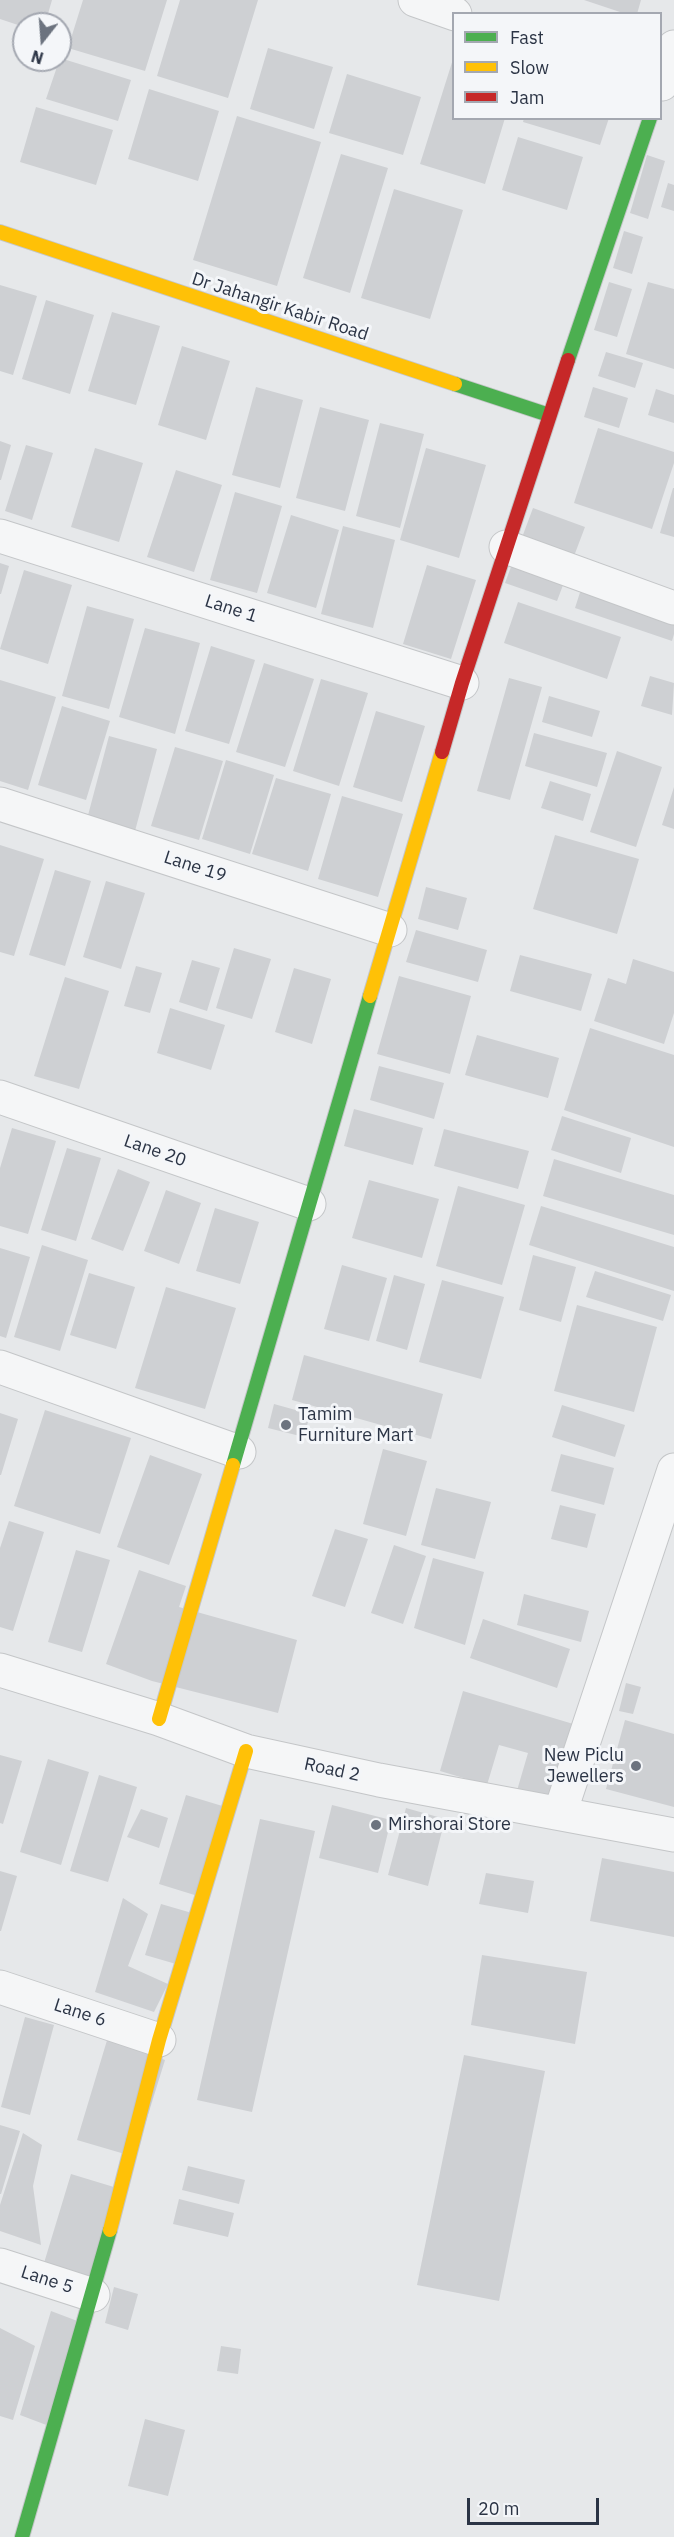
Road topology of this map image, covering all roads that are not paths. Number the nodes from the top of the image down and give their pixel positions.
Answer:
1 (415, 0) edge
2 (452, 13) edge
3 (674, 47) edge
4 (662, 82) edge
5 (649, 120) edge
6 (0, 232) edge
7 (549, 415) junction
8 (0, 536) edge
9 (506, 547) junction
10 (674, 608) edge
11 (462, 683) junction
12 (0, 804) edge
13 (390, 930) junction
14 (0, 1097) edge
15 (309, 1204) junction
16 (0, 1367) edge
17 (239, 1452) junction
18 (674, 1470) edge
19 (0, 1670) edge
20 (159, 1719) junction
21 (246, 1751) junction
22 (560, 1814) junction
23 (674, 1835) edge
24 (0, 1987) edge
25 (159, 2040) junction
26 (0, 2265) edge
27 (93, 2295) junction
28 (22, 2537) edge

1 - 2 street
3 - 4 street
5 - 7 street
6 - 7 street, Dr Jahangir Kabir Road
7 - 9 street
8 - 11 street, Lane 1
9 - 10 street
9 - 11 street
11 - 13 street
12 - 13 street, Lane 19
13 - 15 street
14 - 15 street, Lane 20
15 - 17 street
16 - 17 street
17 - 20 street
18 - 22 street
19 - 20 street, Road 2
20 - 21 street, Road 2
21 - 22 street, Road 2
21 - 25 street
22 - 23 street, Road 2
24 - 25 street, Lane 6
25 - 27 street
26 - 27 street, Lane 5
27 - 28 street

